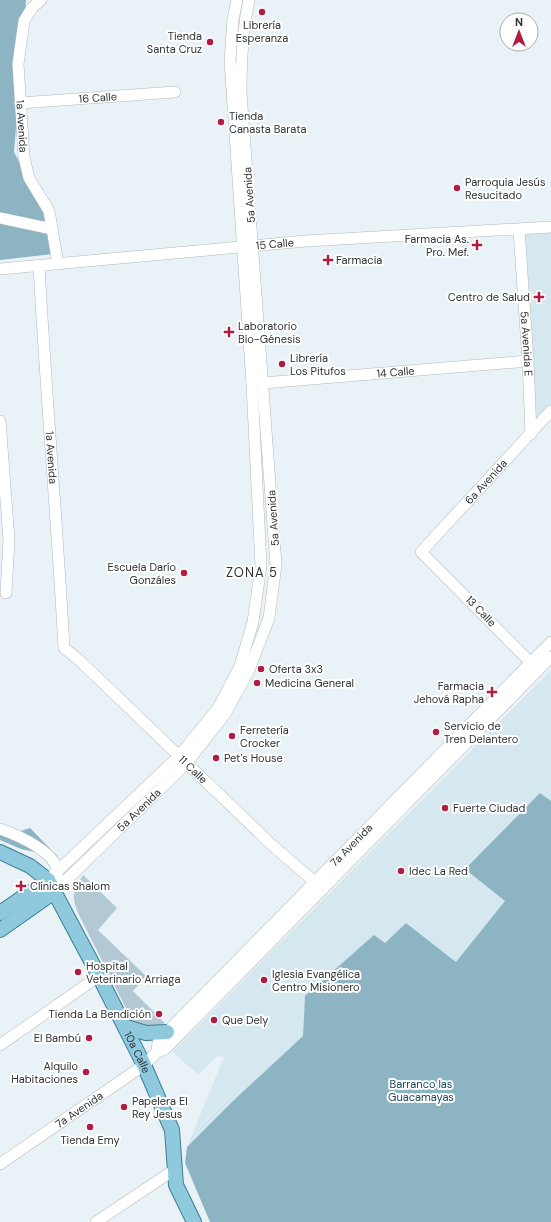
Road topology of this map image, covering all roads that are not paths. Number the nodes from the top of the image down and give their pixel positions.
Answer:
1 (41, 0) edge
2 (237, 0) edge
3 (249, 0) edge
4 (175, 92) dead end
5 (20, 103) junction
6 (0, 218) edge
7 (551, 227) edge
8 (52, 229) junction
9 (518, 230) junction
10 (253, 247) junction
11 (242, 248) junction
12 (58, 264) junction
13 (39, 266) junction
14 (0, 269) edge
15 (528, 360) junction
16 (263, 382) junction
17 (551, 411) edge
18 (0, 421) edge
19 (531, 434) junction
20 (421, 552) joint
21 (6, 593) dead end
22 (551, 642) edge
23 (64, 648) joint
24 (551, 657) edge
25 (531, 662) junction
26 (539, 671) junction
27 (456, 747) junction
28 (183, 760) junction
29 (0, 829) edge
30 (0, 852) edge
31 (58, 870) junction
32 (314, 882) junction
33 (51, 886) junction
34 (323, 889) junction
35 (0, 913) edge
36 (0, 930) edge
37 (99, 976) junction
38 (126, 1027) junction
39 (167, 1032) junction
40 (0, 1045) edge
41 (156, 1052) junction
42 (144, 1065) junction
43 (0, 1164) edge
44 (174, 1170) junction
45 (96, 1222) edge
46 (194, 1222) edge

1 - 5 street, 1a Avenida
2 - 11 street, 5a Avenida
3 - 10 street, 5a Avenida
4 - 5 street, 16 Calle
5 - 8 street, 1a Avenida
6 - 8 street
7 - 9 street, 15 Calle
8 - 12 street, 1a Avenida
9 - 10 street, 15 Calle
9 - 15 street, 5a Avenida E
10 - 11 street, 15 Calle
10 - 16 street, 5a Avenida
11 - 12 street, 15 Calle
11 - 28 street, 5a Avenida
12 - 13 street, 15 Calle
13 - 14 street, 15 Calle
13 - 23 street, 1a Avenida
15 - 16 street, 14 Calle
15 - 19 street, 5a Avenida E
16 - 28 street, 5a Avenida
17 - 19 street, 6a Avenida
18 - 21 street
19 - 20 street, 6a Avenida
20 - 25 street, 13 Calle
22 - 25 street, 7a Avenida
23 - 28 street, 11 Calle
24 - 26 street, 7a Avenida
25 - 26 street, 13 Calle
25 - 27 street, 7a Avenida
26 - 27 street, 7a Avenida
27 - 32 street, 7a Avenida
27 - 34 street, 7a Avenida
28 - 31 street, 5a Avenida
28 - 32 street, 11 Calle
28 - 33 street, 5a Avenida
29 - 31 street
30 - 33 main road
31 - 33 street
32 - 34 street, 11 Calle
32 - 39 street, 7a Avenida
33 - 35 main road, 5a Avenida
33 - 36 main road, 5a Avenida
33 - 37 main road, 10a Calle
34 - 41 street, 7a Avenida
37 - 38 main road, 10a Calle
37 - 40 street
38 - 39 main road
38 - 42 main road, 10a Calle
39 - 41 street, 7a Avenida
41 - 42 street, 7a Avenida
42 - 43 street, 7a Avenida
42 - 44 main road, 10a Calle
44 - 45 street
44 - 46 main road, 10a Calle

